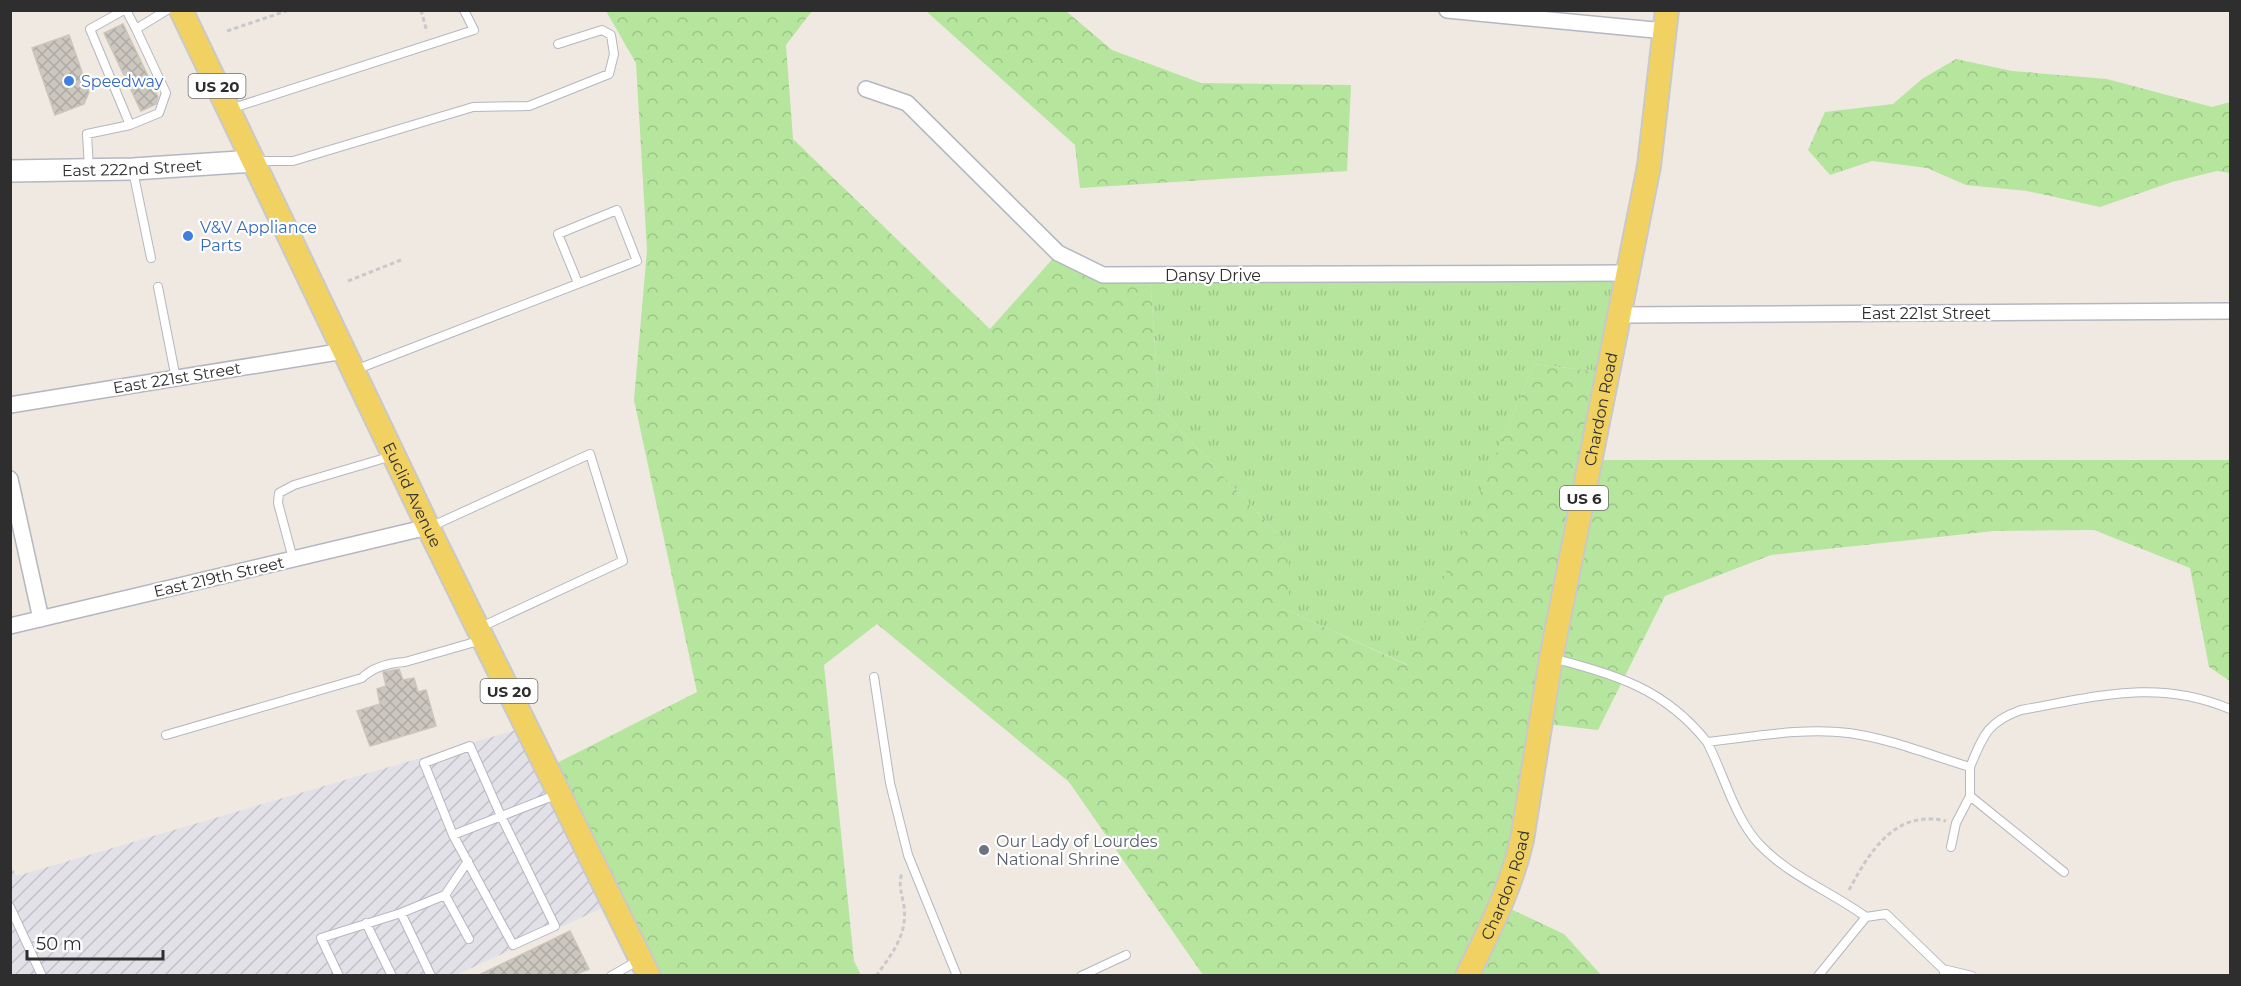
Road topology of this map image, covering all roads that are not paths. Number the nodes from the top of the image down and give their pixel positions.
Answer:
1 (125, 10) edge
2 (167, 10) edge
3 (181, 10) edge
4 (464, 10) edge
5 (1447, 10) edge
6 (1666, 21) edge
7 (136, 29) junction
8 (558, 44) dead end
9 (866, 89) dead end
10 (228, 109) junction
11 (130, 125) junction
12 (254, 161) junction
13 (133, 169) junction
14 (89, 170) junction
15 (10, 171) edge
16 (151, 258) dead end
17 (1630, 273) junction
18 (578, 283) junction
19 (158, 287) dead end
20 (2230, 311) edge
21 (1621, 315) junction
22 (349, 361) junction
23 (176, 378) junction
24 (10, 405) edge
25 (394, 455) junction
26 (10, 479) edge
27 (428, 527) junction
28 (293, 559) junction
29 (41, 619) junction
30 (10, 626) edge
31 (481, 634) junction
32 (1551, 658) junction
33 (874, 677) dead end
34 (2230, 709) edge
35 (166, 735) dead end
36 (1707, 742) junction
37 (1970, 767) junction
38 (559, 794) junction
39 (1970, 796) junction
40 (501, 816) junction
41 (453, 835) junction
42 (1951, 847) dead end
43 (468, 861) junction
44 (2064, 872) dead end
45 (445, 895) junction
46 (10, 907) edge
47 (401, 913) junction
48 (1866, 917) junction
49 (366, 923) junction
50 (470, 939) dead end
51 (1126, 955) dead end
52 (645, 967) edge
53 (1944, 972) edge
54 (42, 975) edge
55 (339, 975) edge
56 (392, 975) edge
57 (431, 975) edge
58 (611, 975) edge
59 (957, 975) edge
60 (1082, 975) edge
61 (1467, 975) edge
62 (1818, 975) edge
63 (1972, 975) edge

1 - 7 lane
1 - 11 lane
2 - 7 lane
3 - 10 main road, Euclid Avenue / US 20
4 - 10 lane
5 - 6 street
6 - 17 main road, Chardon Road / US 6
7 - 11 lane
8 - 12 lane
9 - 17 street, Dansy Drive
10 - 12 main road, Euclid Avenue / US 20
11 - 14 lane
12 - 13 street, East 222nd Street
12 - 22 main road, Euclid Avenue / US 20
13 - 14 street, East 222nd Street
13 - 16 lane
14 - 15 street, East 222nd Street
17 - 21 main road, Chardon Road / US 6
18 - 18 lane
18 - 22 lane
19 - 23 lane
20 - 21 street, East 221st Street
21 - 32 main road, Chardon Road / US 6
22 - 23 street, East 221st Street
22 - 25 main road, Euclid Avenue / US 20
23 - 24 street, East 221st Street
25 - 27 main road, Euclid Avenue / US 20
25 - 28 lane
26 - 29 street
27 - 28 street, East 219th Street
27 - 31 main road, Euclid Avenue / US 20
27 - 31 lane
28 - 29 street, East 219th Street
29 - 30 street, East 219th Street
31 - 35 lane
31 - 38 main road, Euclid Avenue / US 20
32 - 36 lane
32 - 61 main road, Chardon Road / US 6
33 - 59 lane
34 - 37 lane
36 - 37 lane
36 - 48 lane
37 - 39 lane
38 - 40 lane
38 - 52 main road, Euclid Avenue / US 20
39 - 42 lane
39 - 44 lane
40 - 41 lane
40 - 41 lane
40 - 43 lane
41 - 43 lane
43 - 45 lane
45 - 47 lane
45 - 50 lane
46 - 54 lane
47 - 49 lane
47 - 57 lane
48 - 53 lane
48 - 62 lane
49 - 55 lane
49 - 56 lane
51 - 60 lane
52 - 58 lane
53 - 63 lane

